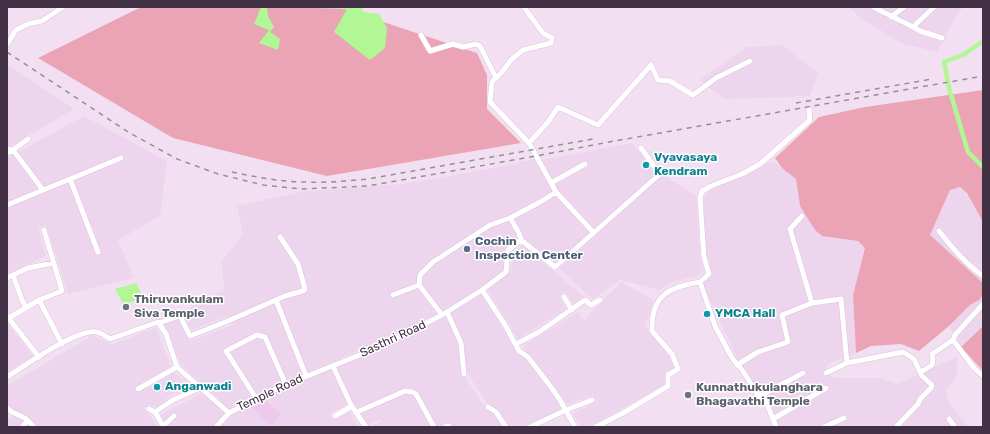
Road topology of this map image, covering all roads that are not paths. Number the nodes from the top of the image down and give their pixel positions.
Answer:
1 (62, 7) edge
2 (524, 7) edge
3 (873, 7) edge
4 (904, 7) edge
5 (934, 7) edge
6 (891, 17) junction
7 (913, 27) junction
8 (422, 35) dead end
9 (942, 38) dead end
10 (8, 43) dead end
11 (750, 60) dead end
12 (496, 78) junction
13 (809, 109) dead end
14 (28, 139) dead end
15 (529, 143) junction
16 (641, 148) dead end
17 (10, 149) edge
18 (7, 153) edge
19 (122, 158) dead end
20 (585, 164) dead end
21 (70, 179) junction
22 (551, 183) junction
23 (43, 190) junction
24 (556, 192) junction
25 (7, 205) edge
26 (802, 216) dead end
27 (510, 218) junction
28 (44, 230) dead end
29 (939, 231) dead end
30 (594, 233) junction
31 (280, 237) dead end
32 (521, 240) junction
33 (98, 252) dead end
34 (54, 263) junction
35 (13, 275) junction
36 (983, 276) edge
37 (7, 278) edge
38 (700, 282) junction
39 (419, 285) junction
40 (482, 290) junction
41 (392, 295) dead end
42 (564, 297) dead end
43 (39, 300) junction
44 (276, 300) junction
45 (600, 300) dead end
46 (812, 303) junction
47 (983, 304) edge
48 (26, 308) junction
49 (572, 310) junction
50 (447, 312) junction
51 (442, 315) junction
52 (7, 318) edge
53 (159, 323) junction
54 (953, 340) junction
55 (62, 344) junction
56 (516, 344) junction
57 (39, 357) junction
58 (737, 364) junction
59 (847, 364) junction
60 (333, 366) junction
61 (177, 367) junction
62 (826, 372) dead end
63 (921, 372) junction
64 (464, 374) dead end
65 (803, 374) dead end
66 (306, 376) junction
67 (983, 376) edge
68 (7, 377) edge
69 (286, 385) junction
70 (200, 388) junction
71 (826, 388) dead end
72 (138, 389) dead end
73 (760, 396) junction
74 (256, 398) junction
75 (592, 400) dead end
76 (352, 406) junction
77 (488, 407) dead end
78 (7, 408) edge
79 (149, 410) dead end
80 (566, 410) junction
81 (155, 412) junction
82 (356, 412) junction
83 (229, 413) junction
84 (174, 416) dead end
85 (336, 416) dead end
86 (844, 418) dead end
87 (773, 419) junction
88 (949, 419) dead end
89 (27, 420) junction
90 (162, 426) edge
91 (22, 427) edge
92 (34, 427) edge
93 (216, 427) edge
94 (366, 427) edge
95 (434, 427) edge
96 (506, 427) edge
97 (530, 427) edge
98 (575, 427) edge
99 (596, 427) edge
100 (776, 427) edge
101 (824, 427) edge
102 (896, 427) edge
103 (955, 427) edge

1 - 10 street
2 - 12 street
3 - 6 street
4 - 6 street
5 - 7 street
6 - 7 street
7 - 9 street
8 - 12 street
11 - 15 street
12 - 15 street
13 - 38 street
14 - 17 street
15 - 22 street
16 - 30 street
17 - 18 street
17 - 23 street
19 - 21 street
20 - 22 street
21 - 23 street
21 - 33 street
22 - 24 street
23 - 25 street
24 - 27 street
24 - 30 street
26 - 46 street
27 - 32 street
27 - 39 street
28 - 34 street
29 - 36 street
30 - 32 street
31 - 44 street
32 - 40 street, Sasthri Road
34 - 35 street
34 - 43 street
35 - 37 street
35 - 48 street
38 - 58 street
38 - 99 street
39 - 41 street
39 - 51 street
40 - 50 street, Sasthri Road
40 - 56 street
42 - 49 street
43 - 48 street
43 - 55 street
44 - 53 street
44 - 66 street
45 - 49 street
46 - 58 street
46 - 59 street
47 - 54 street
48 - 52 street
49 - 56 street
50 - 51 street, Sasthri Road
50 - 64 street
51 - 60 street, Sasthri Road
52 - 57 street
53 - 55 street
53 - 61 street, Temple Road
54 - 63 street
54 - 67 street
55 - 57 street
56 - 80 street
57 - 68 street
58 - 73 street
59 - 62 street
59 - 63 street
60 - 66 street, Temple Road
60 - 76 street
61 - 70 street, Temple Road
61 - 72 street
63 - 102 street
65 - 73 street
66 - 69 street, Temple Road
69 - 74 street, Temple Road
69 - 74 street
70 - 81 street
70 - 83 street, Temple Road
71 - 87 street
73 - 87 street
74 - 83 street, Temple Road
75 - 80 street
76 - 82 street
76 - 85 street
77 - 96 street
78 - 89 street
79 - 81 street
80 - 97 street
80 - 98 street
81 - 90 street
82 - 94 street
82 - 95 street
83 - 93 street
84 - 90 street
86 - 101 street
87 - 100 street
88 - 103 street
89 - 91 street
89 - 92 street

